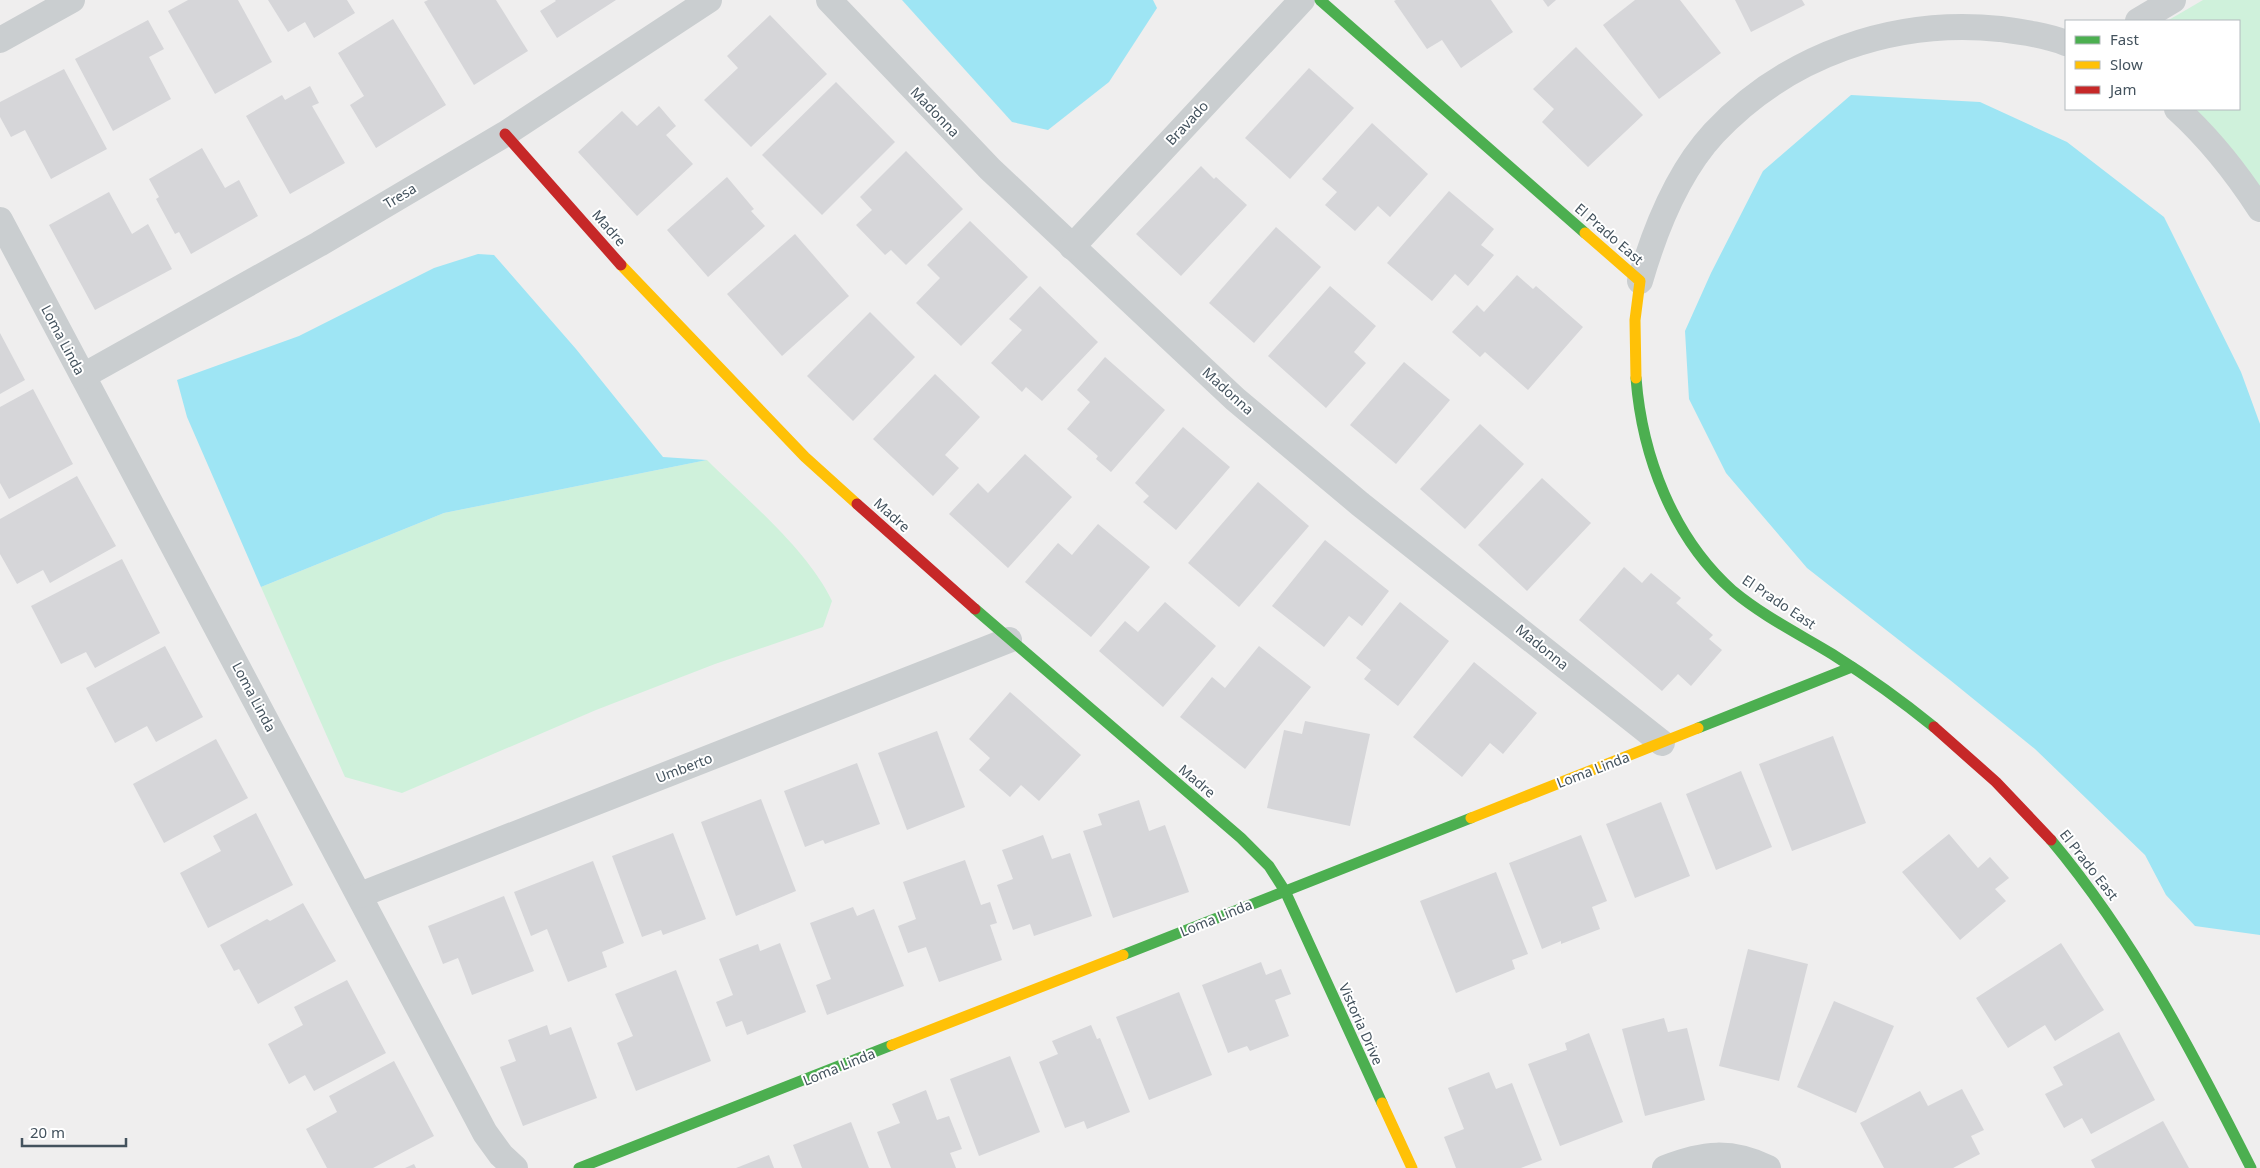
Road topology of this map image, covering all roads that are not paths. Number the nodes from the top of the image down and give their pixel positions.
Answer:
1 (72, 0) edge
2 (709, 0) edge
3 (829, 0) edge
4 (1302, 0) edge
5 (1320, 0) edge
6 (2173, 0) edge
7 (2140, 20) edge
8 (0, 40) edge
9 (2065, 43) edge
10 (2178, 110) edge
11 (505, 134) junction
12 (2260, 210) edge
13 (0, 220) edge
14 (1072, 247) junction
15 (1640, 281) junction
16 (83, 376) junction
17 (1009, 640) junction
18 (1852, 667) junction
19 (1662, 743) junction
20 (1285, 891) junction
21 (360, 896) junction
22 (515, 1168) edge
23 (579, 1168) edge
24 (1412, 1168) edge
25 (1665, 1168) edge
26 (1768, 1168) edge
27 (2251, 1168) edge

1 - 8 street
2 - 11 street, Tresa
3 - 14 street, Madonna
4 - 14 street, Bravado
5 - 15 street, El Prado East
6 - 7 street
9 - 15 street
10 - 12 street
11 - 16 street, Tresa
11 - 17 street, Madre
13 - 16 street, Loma Linda
14 - 19 street, Madonna
15 - 18 street, El Prado East
16 - 21 street, Loma Linda
17 - 20 street, Madre
17 - 21 street, Umberto
18 - 19 street, Loma Linda
18 - 27 street, El Prado East
19 - 20 street, Loma Linda
20 - 23 street, Loma Linda
20 - 24 street, Vistoria Drive
21 - 22 street, Loma Linda
25 - 26 street

